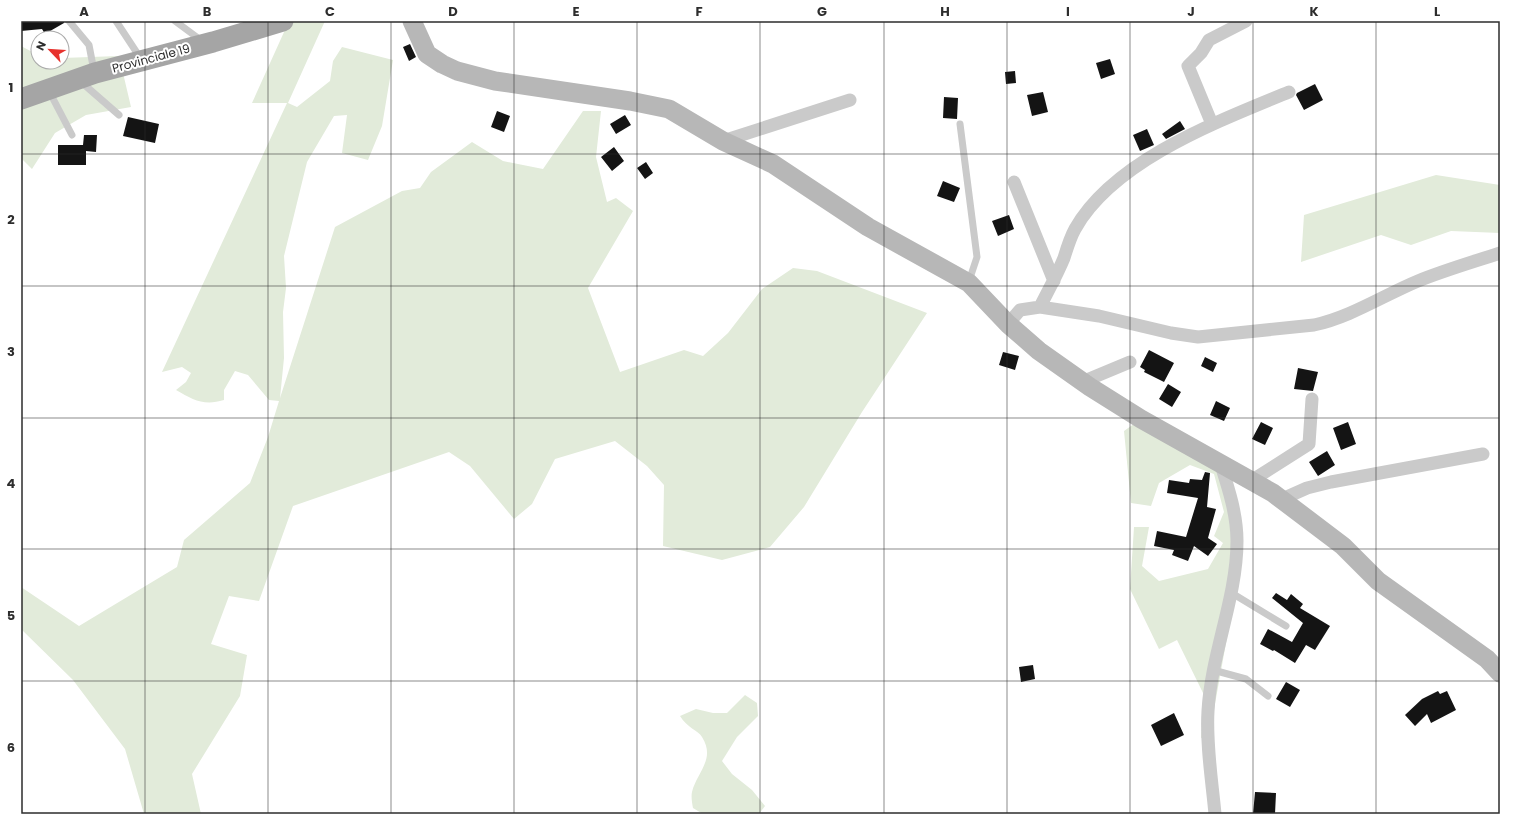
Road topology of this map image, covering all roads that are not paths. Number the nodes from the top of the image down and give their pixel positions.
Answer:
1 (69, 21) edge
2 (116, 21) edge
3 (175, 21) edge
4 (283, 21) edge
5 (412, 21) edge
6 (1246, 21) edge
7 (256, 25) edge
8 (207, 44) junction
9 (142, 61) junction
10 (86, 76) junction
11 (48, 90) junction
12 (1290, 92) dead end
13 (21, 99) edge
14 (850, 100) dead end
15 (119, 116) dead end
16 (960, 124) dead end
17 (1212, 124) junction
18 (72, 135) dead end
19 (723, 141) junction
20 (1014, 182) dead end
21 (1500, 253) edge
22 (1054, 281) junction
23 (968, 283) junction
24 (1040, 307) junction
25 (1008, 324) junction
26 (1130, 362) dead end
27 (1082, 382) junction
28 (1312, 400) dead end
29 (1483, 454) dead end
30 (1221, 465) junction
31 (1251, 481) junction
32 (1280, 500) junction
33 (1230, 592) junction
34 (1286, 626) dead end
35 (1213, 670) junction
36 (1500, 673) edge
37 (1268, 696) dead end
38 (1215, 814) edge

1 - 10 lane
2 - 9 lane
3 - 8 lane
4 - 7 main road, Provinciale 19
5 - 19 street
6 - 17 street
7 - 8 main road, Provinciale 19
8 - 9 main road, Provinciale 19
9 - 10 main road, Provinciale 19
10 - 11 main road, Provinciale 19
10 - 15 lane
11 - 13 main road, Provinciale 19
11 - 18 lane
12 - 17 street
14 - 19 street
16 - 23 lane
17 - 22 street
19 - 23 street
20 - 22 street
21 - 24 street
22 - 24 street
23 - 25 street
24 - 25 street
25 - 27 street
26 - 27 street
27 - 30 street
28 - 31 street
29 - 32 street
30 - 31 street
30 - 33 street
31 - 32 street
32 - 36 street
33 - 34 lane
33 - 35 street
35 - 37 lane
35 - 38 street

